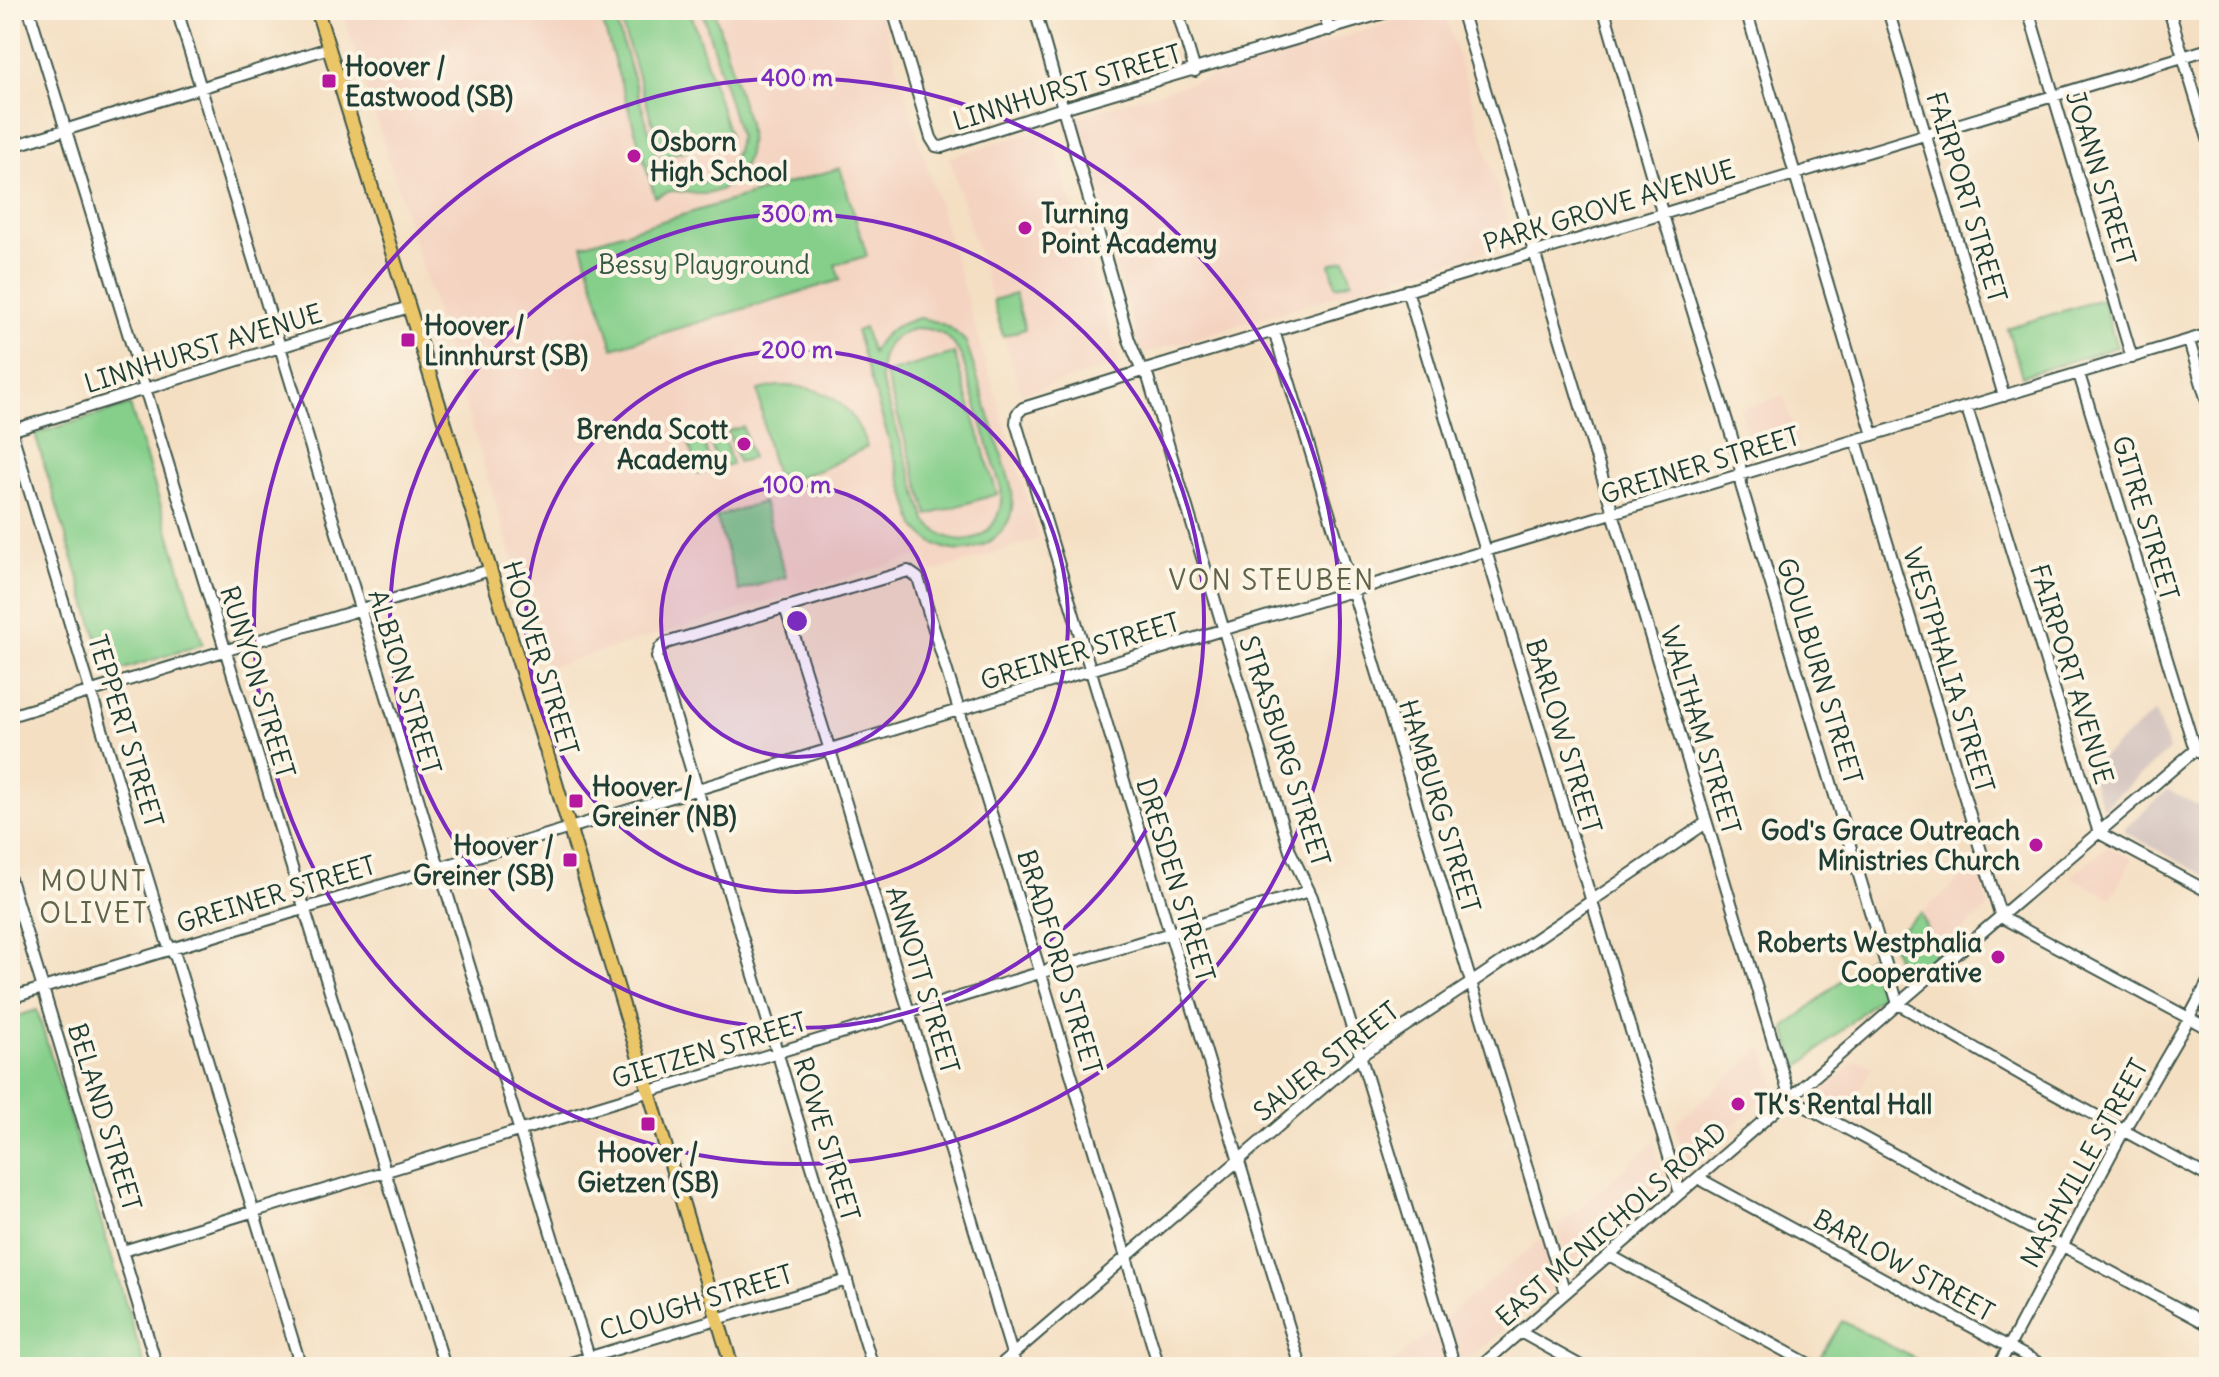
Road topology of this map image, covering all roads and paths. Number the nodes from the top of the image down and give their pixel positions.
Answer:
1 (29, 10) edge
2 (177, 10) edge
3 (317, 10) edge
4 (893, 10) edge
5 (1035, 10) edge
6 (1177, 10) edge
7 (1323, 10) edge
8 (1394, 10) edge
9 (1461, 10) edge
10 (1604, 10) edge
11 (1746, 10) edge
12 (1888, 10) edge
13 (2028, 10) edge
14 (2169, 10) edge
15 (1329, 30) junction
16 (329, 48) junction
17 (2209, 49) edge
18 (2183, 57) junction
19 (1195, 71) junction
20 (201, 88) junction
21 (2053, 96) junction
22 (1063, 108) junction
23 (66, 130) junction
24 (1925, 134) junction
25 (2209, 142) edge
26 (10, 147) edge
27 (1795, 173) junction
28 (1662, 212) junction
29 (1533, 252) junction
30 (1407, 290) junction
31 (409, 307) junction
32 (1274, 331) junction
33 (2209, 334) edge
34 (2189, 341) junction
35 (280, 347) junction
36 (2132, 358) junction
37 (1142, 371) junction
38 (2079, 374) junction
39 (145, 389) junction
40 (2004, 396) junction
41 (1023, 408) joint
42 (1967, 408) junction
43 (2209, 408) edge
44 (10, 430) edge
45 (1873, 435) junction
46 (1856, 440) junction
47 (1739, 475) junction
48 (1612, 515) junction
49 (1485, 553) junction
50 (490, 570) junction
51 (1352, 593) junction
52 (785, 607) junction
53 (360, 609) junction
54 (1222, 630) junction
55 (225, 650) junction
56 (1090, 672) junction
57 (91, 691) junction
58 (959, 711) junction
59 (10, 716) edge
60 (2209, 738) edge
61 (830, 750) junction
62 (2195, 750) junction
63 (2209, 758) edge
64 (698, 790) junction
65 (1706, 823) junction
66 (570, 828) junction
67 (2099, 833) junction
68 (439, 868) junction
69 (10, 879) edge
70 (1309, 891) junction
71 (2209, 892) edge
72 (1591, 901) junction
73 (304, 909) junction
74 (2001, 917) junction
75 (1170, 935) junction
76 (171, 949) junction
77 (1041, 974) junction
78 (2209, 980) edge
79 (1471, 983) junction
80 (44, 988) junction
81 (10, 998) edge
82 (1898, 1004) junction
83 (910, 1013) junction
84 (2188, 1019) junction
85 (2209, 1029) edge
86 (778, 1052) junction
87 (1360, 1056) junction
88 (649, 1091) junction
89 (1790, 1098) junction
90 (2124, 1130) junction
91 (518, 1131) junction
92 (1238, 1159) junction
93 (384, 1171) junction
94 (2209, 1177) edge
95 (1698, 1178) junction
96 (1680, 1193) junction
97 (253, 1211) junction
98 (2063, 1247) junction
99 (123, 1251) junction
100 (1609, 1255) junction
101 (1126, 1256) junction
102 (847, 1280) junction
103 (1565, 1293) junction
104 (717, 1319) junction
105 (2209, 1325) edge
106 (1520, 1332) junction
107 (2009, 1347) junction
108 (1012, 1355) junction
109 (590, 1362) edge
110 (157, 1367) edge
111 (301, 1367) edge
112 (445, 1367) edge
113 (557, 1367) edge
114 (732, 1367) edge
115 (873, 1367) edge
116 (998, 1367) edge
117 (1016, 1367) edge
118 (1159, 1367) edge
119 (1301, 1367) edge
120 (1455, 1367) edge
121 (1480, 1367) edge
122 (1583, 1367) edge
123 (1814, 1367) edge
124 (1998, 1367) edge
125 (2046, 1367) edge

1 - 23 street, RUNYON STREET
2 - 20 street, ALBION STREET
3 - 16 main road, HOOVER STREET
4 - 22 street, LINNHURST STREET
5 - 22 street, STRASBURG STREET
6 - 19 street
7 - 15 street
8 - 15 street, LINNHURST STREET
9 - 29 street, WALTHAM STREET
10 - 28 street, GOULBURN STREET
11 - 27 street
12 - 24 street, FAIRPORT STREET
13 - 21 street, JOANN STREET
14 - 18 street
15 - 19 street, LINNHURST STREET
16 - 20 street
16 - 31 main road, HOOVER STREET
17 - 18 street, PARK GROVE AVENUE
18 - 21 street, PARK GROVE AVENUE
18 - 25 street
19 - 22 street, LINNHURST STREET
20 - 23 street
20 - 35 street, ALBION STREET
21 - 24 street, PARK GROVE AVENUE
21 - 36 street, JOANN STREET
22 - 37 street, STRASBURG STREET
23 - 26 street
23 - 39 street, RUNYON STREET
24 - 27 street, PARK GROVE AVENUE
24 - 40 street, FAIRPORT STREET
27 - 28 street, PARK GROVE AVENUE
27 - 45 street
28 - 29 street, PARK GROVE AVENUE
28 - 47 street, GOULBURN STREET
29 - 30 street, PARK GROVE AVENUE
29 - 48 street, WALTHAM STREET
30 - 32 street, PARK GROVE AVENUE
30 - 49 street, BARLOW STREET
31 - 35 street, LINNHURST AVENUE
31 - 50 main road, HOOVER STREET
32 - 37 street, PARK GROVE AVENUE
32 - 51 street, HAMBURG STREET
33 - 34 street, GREINER STREET
34 - 36 street, GREINER STREET
34 - 43 street
35 - 39 street, LINNHURST AVENUE
35 - 53 street, ALBION STREET
36 - 38 street, GREINER STREET
37 - 41 street, PARK GROVE AVENUE
37 - 54 street, STRASBURG STREET
38 - 40 street, GREINER STREET
38 - 62 street, GITRE STREET
39 - 44 street, LINNHURST AVENUE
39 - 55 street, RUNYON STREET
40 - 42 street, GREINER STREET
41 - 56 street, DRESDEN STREET
42 - 45 street, GREINER STREET
42 - 67 street, FAIRPORT AVENUE
44 - 57 street, TEPPERT STREET
45 - 46 street, GREINER STREET
46 - 47 street, GREINER STREET
46 - 74 street, WESTPHALIA STREET
47 - 48 street, GREINER STREET
47 - 82 street, GOULBURN STREET
48 - 49 street, GREINER STREET
48 - 65 street, WALTHAM STREET
49 - 51 street, GREINER STREET
49 - 72 street, BARLOW STREET
50 - 53 street
50 - 66 main road, HOOVER STREET
51 - 54 street, GREINER STREET
51 - 79 street, HAMBURG STREET
52 - 58 street, BRADFORD STREET
52 - 61 street, ANNOTT STREET
52 - 64 street, ROWE STREET
53 - 55 street
53 - 68 street, ALBION STREET
54 - 56 street, GREINER STREET
54 - 70 street, STRASBURG STREET
55 - 57 street
55 - 73 street, RUNYON STREET
56 - 58 street, GREINER STREET
56 - 75 street, DRESDEN STREET
57 - 59 street
57 - 76 street, TEPPERT STREET
58 - 61 street, GREINER STREET
58 - 77 street, BRADFORD STREET
60 - 62 street, EAST MCNICHOLS ROAD
61 - 64 street, GREINER STREET
61 - 83 street, ANNOTT STREET
62 - 63 street
62 - 67 street, EAST MCNICHOLS ROAD
64 - 66 street, GREINER STREET
64 - 86 street, ROWE STREET
65 - 72 street, SAUER STREET
65 - 89 street, WALTHAM STREET
66 - 68 street, GREINER STREET
66 - 88 main road, HOOVER STREET
67 - 71 street
67 - 74 street, EAST MCNICHOLS ROAD
68 - 73 street, GREINER STREET
68 - 91 street, ALBION STREET
69 - 80 street, BELAND STREET
70 - 75 street, GIETZEN STREET
70 - 87 street, STRASBURG STREET
72 - 79 street, SAUER STREET
72 - 96 street, BARLOW STREET
73 - 76 street, GREINER STREET
73 - 93 street, RUNYON STREET
74 - 82 street, EAST MCNICHOLS ROAD
74 - 84 street
75 - 77 street, GIETZEN STREET
75 - 92 street, DRESDEN STREET
76 - 80 street, GREINER STREET
76 - 97 street, TEPPERT STREET
77 - 83 street, GIETZEN STREET
77 - 101 street, BRADFORD STREET
78 - 84 street, NASHVILLE STREET
79 - 87 street, SAUER STREET
79 - 103 street, HAMBURG STREET
80 - 81 street, GREINER STREET
80 - 99 street, BELAND STREET
82 - 89 street, EAST MCNICHOLS ROAD
82 - 90 street
83 - 86 street, GIETZEN STREET
83 - 108 street, ANNOTT STREET
84 - 85 street
84 - 90 street, NASHVILLE STREET
86 - 88 street, GIETZEN STREET
86 - 102 street, ROWE STREET
87 - 92 street, SAUER STREET
87 - 120 street, STRASBURG STREET
88 - 91 street, GIETZEN STREET
88 - 104 main road, HOOVER STREET
89 - 95 street, EAST MCNICHOLS ROAD
89 - 98 street
90 - 94 street
90 - 98 street, NASHVILLE STREET
91 - 93 street, GIETZEN STREET
91 - 109 street, ALBION STREET
92 - 101 street, SAUER STREET
92 - 119 street, DRESDEN STREET
93 - 97 street, GIETZEN STREET
93 - 112 street, RUNYON STREET
95 - 96 street, EAST MCNICHOLS ROAD
95 - 107 street, BARLOW STREET
96 - 100 street, EAST MCNICHOLS ROAD
97 - 99 street, GIETZEN STREET
97 - 111 street, TEPPERT STREET
98 - 105 street
98 - 107 street, NASHVILLE STREET
99 - 110 street, BELAND STREET
100 - 103 street, EAST MCNICHOLS ROAD
100 - 123 street
101 - 108 street, SAUER STREET
101 - 118 street, BRADFORD STREET
102 - 104 street, CLOUGH STREET
102 - 115 street, ROWE STREET
103 - 106 street, EAST MCNICHOLS ROAD
104 - 109 street, CLOUGH STREET
104 - 114 main road, HOOVER STREET
106 - 121 street, EAST MCNICHOLS ROAD
106 - 122 street
107 - 124 street, NASHVILLE STREET
107 - 125 street, BARLOW STREET
108 - 116 street, SAUER STREET
108 - 117 street, ANNOTT STREET
109 - 113 street, CLOUGH STREET

